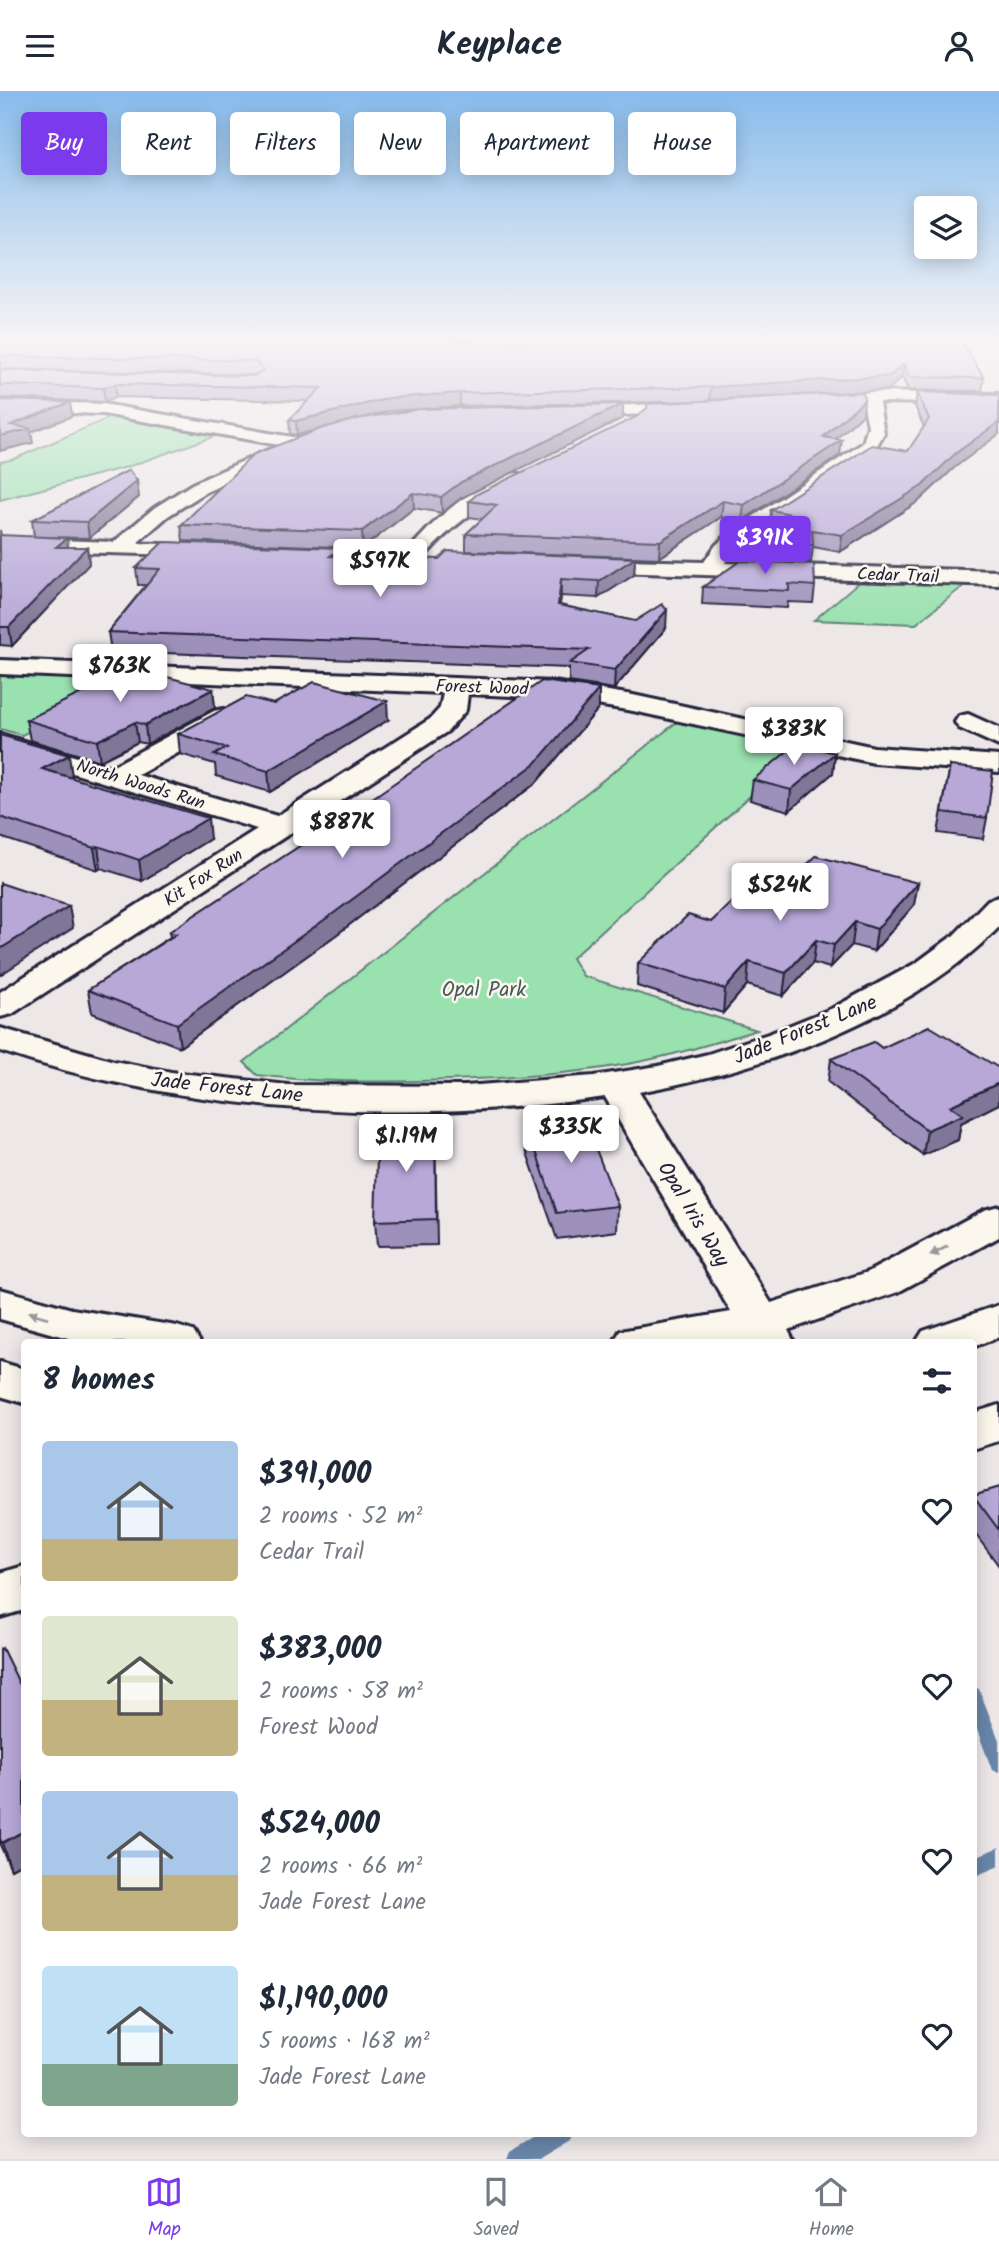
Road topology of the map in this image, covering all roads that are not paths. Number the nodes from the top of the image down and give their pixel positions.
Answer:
1 (266, 438) edge
2 (315, 438) edge
3 (876, 438) edge
4 (298, 443) junction
5 (529, 473) edge
6 (0, 544) edge
7 (118, 549) junction
8 (235, 553) edge
9 (439, 560) edge
10 (562, 564) edge
11 (710, 569) junction
12 (999, 578) edge
13 (0, 667) edge
14 (275, 678) junction
15 (457, 686) junction
16 (968, 722) dead end
17 (999, 738) edge
18 (0, 742) edge
19 (999, 764) edge
20 (115, 776) junction
21 (282, 827) junction
22 (999, 907) edge
23 (0, 1007) edge
24 (0, 1039) edge
25 (616, 1085) junction
26 (999, 1219) edge
27 (0, 1304) edge
28 (999, 1320) edge
29 (766, 1333) edge
30 (158, 1339) edge
31 (679, 1339) edge
32 (947, 1339) edge
33 (0, 1379) edge
34 (21, 1385) edge
35 (999, 1423) edge
36 (977, 1430) edge
37 (21, 1589) edge
38 (0, 1595) edge

1 - 4 street
2 - 4 street
3 - 11 street
4 - 7 street
5 - 9 street
6 - 7 street
7 - 8 street
10 - 11 street, Cedar Trail
11 - 12 street, Cedar Trail
13 - 14 street, Forest Wood
14 - 15 street, Forest Wood
14 - 20 street
15 - 19 street, Forest Wood
15 - 21 street, Kit Fox Run
16 - 17 street
18 - 20 street, North Woods Run
20 - 21 street, North Woods Run
21 - 23 street, Kit Fox Run
22 - 25 street, Jade Forest Lane
24 - 25 street, Jade Forest Lane
25 - 29 street, Opal Iris Way
26 -> 29 street
30 -> 27 street
28 - 32 street
29 - 31 street
33 - 34 street
35 - 36 street
37 - 38 street

